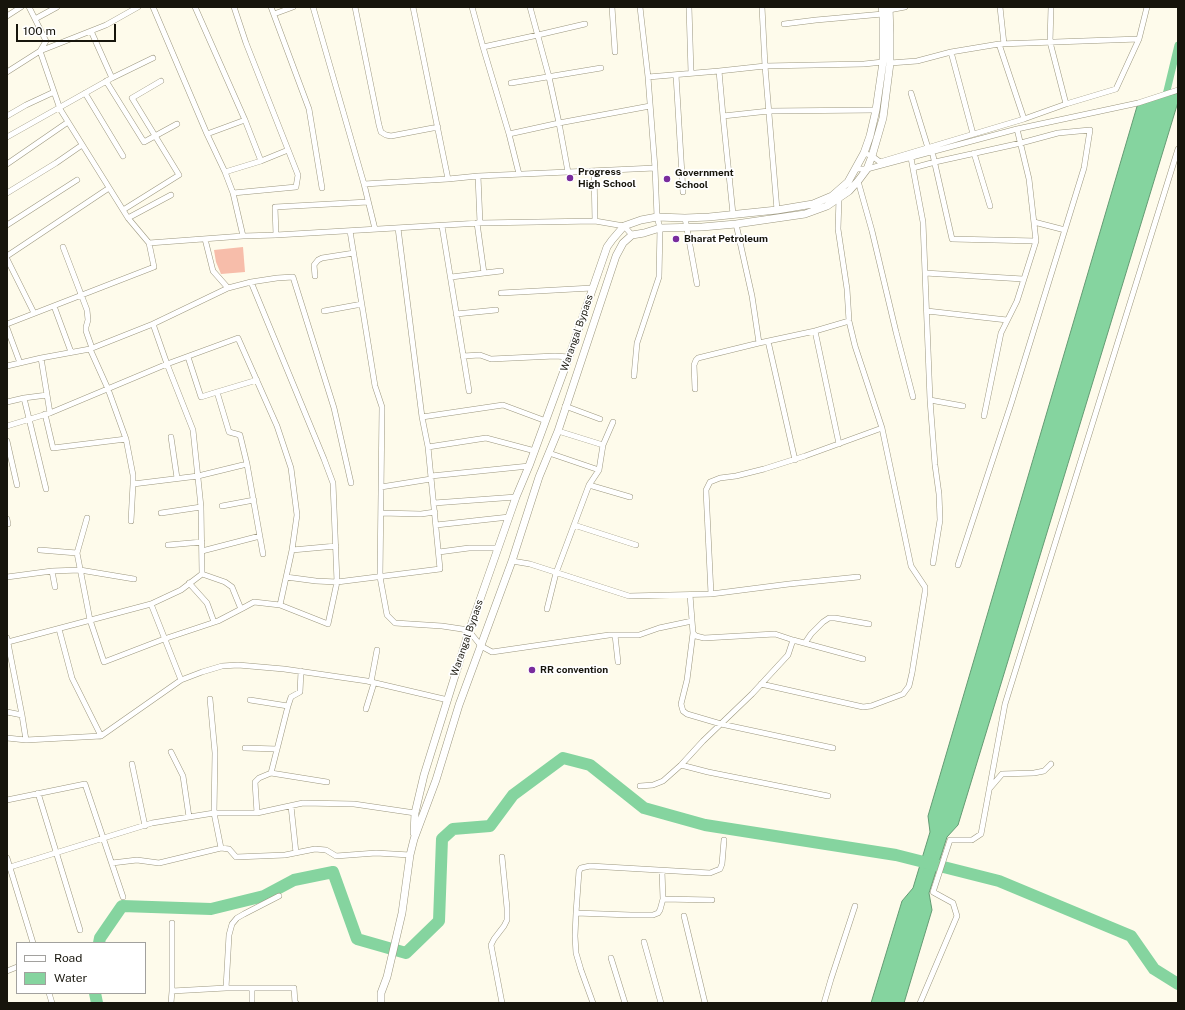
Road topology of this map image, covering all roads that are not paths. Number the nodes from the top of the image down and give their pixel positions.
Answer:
1 (21, 7) edge
2 (29, 7) edge
3 (57, 7) edge
4 (138, 7) edge
5 (153, 7) edge
6 (195, 7) edge
7 (234, 7) edge
8 (271, 7) edge
9 (293, 7) edge
10 (313, 7) edge
11 (355, 7) edge
12 (413, 7) edge
13 (472, 7) edge
14 (530, 7) edge
15 (612, 7) edge
16 (640, 7) edge
17 (688, 7) edge
18 (762, 7) edge
19 (905, 7) edge
20 (1000, 7) edge
21 (1051, 7) edge
22 (1147, 7) edge
23 (886, 10) edge
24 (274, 14) junction
25 (7, 16) edge
26 (35, 19) junction
27 (585, 24) dead end
28 (784, 24) dead end
29 (91, 31) junction
30 (538, 35) junction
31 (1139, 39) junction
32 (1050, 42) junction
33 (1001, 44) junction
34 (483, 47) junction
35 (40, 51) junction
36 (615, 52) dead end
37 (951, 52) junction
38 (154, 58) dead end
39 (886, 62) junction
40 (765, 66) junction
41 (601, 68) dead end
42 (719, 71) junction
43 (7, 72) edge
44 (691, 73) junction
45 (676, 75) junction
46 (549, 77) junction
47 (648, 77) junction
48 (112, 78) junction
49 (106, 81) junction
50 (161, 81) dead end
51 (511, 83) dead end
52 (1178, 90) edge
53 (54, 92) junction
54 (911, 93) dead end
55 (85, 94) junction
56 (1066, 104) junction
57 (650, 106) junction
58 (60, 108) junction
59 (876, 110) junction
60 (769, 111) junction
61 (7, 116) edge
62 (723, 116) junction
63 (1024, 119) junction
64 (245, 120) junction
65 (68, 122) junction
66 (560, 123) junction
67 (177, 124) dead end
68 (438, 127) junction
69 (1017, 129) junction
70 (207, 134) junction
71 (509, 134) junction
72 (973, 134) junction
73 (155, 136) junction
74 (7, 137) edge
75 (1021, 143) junction
76 (82, 144) junction
77 (1178, 149) edge
78 (288, 150) junction
79 (930, 150) junction
80 (974, 153) junction
81 (864, 154) junction
82 (123, 156) dead end
83 (872, 156) junction
84 (911, 158) junction
85 (261, 161) junction
86 (935, 162) junction
87 (7, 164) edge
88 (655, 168) junction
89 (913, 168) junction
90 (856, 169) junction
91 (867, 169) junction
92 (594, 171) junction
93 (225, 172) junction
94 (568, 172) junction
95 (519, 174) junction
96 (478, 176) junction
97 (448, 179) junction
98 (77, 180) dead end
99 (858, 181) junction
100 (364, 184) junction
101 (109, 188) junction
102 (322, 188) dead end
103 (683, 192) dead end
104 (7, 193) edge
105 (233, 194) junction
106 (171, 195) dead end
107 (839, 198) junction
108 (368, 202) junction
109 (990, 206) dead end
110 (123, 210) junction
111 (777, 210) junction
112 (733, 214) junction
113 (657, 217) junction
114 (128, 218) junction
115 (685, 218) junction
116 (595, 221) junction
117 (1034, 222) junction
118 (479, 223) junction
119 (736, 224) junction
120 (7, 225) edge
121 (442, 226) junction
122 (624, 226) junction
123 (398, 228) junction
124 (660, 228) junction
125 (687, 228) junction
126 (375, 229) junction
127 (1065, 230) junction
128 (350, 231) junction
129 (632, 235) junction
130 (243, 236) junction
131 (276, 236) junction
132 (205, 239) junction
133 (1036, 241) junction
134 (149, 243) junction
135 (63, 247) dead end
136 (354, 254) junction
137 (7, 258) edge
138 (501, 271) dead end
139 (484, 273) junction
140 (925, 274) junction
141 (315, 276) dead end
142 (451, 278) junction
143 (1023, 279) junction
144 (251, 282) junction
145 (697, 284) dead end
146 (228, 288) junction
147 (592, 288) junction
148 (501, 293) dead end
149 (81, 295) junction
150 (362, 304) junction
151 (54, 306) junction
152 (496, 310) dead end
153 (324, 311) dead end
154 (927, 311) junction
155 (34, 313) junction
156 (456, 314) junction
157 (1007, 320) junction
158 (849, 321) junction
159 (7, 324) edge
160 (153, 324) junction
161 (7, 328) edge
162 (815, 331) junction
163 (768, 341) junction
164 (759, 343) junction
165 (91, 349) junction
166 (71, 352) junction
167 (463, 356) junction
168 (188, 357) junction
169 (569, 357) junction
170 (41, 358) junction
171 (20, 363) junction
172 (167, 364) junction
173 (7, 366) edge
174 (634, 376) dead end
175 (258, 380) junction
176 (108, 389) junction
177 (695, 389) dead end
178 (469, 391) dead end
179 (217, 392) junction
180 (47, 395) junction
181 (913, 397) dead end
182 (24, 398) junction
183 (930, 400) junction
184 (7, 402) edge
185 (565, 406) junction
186 (963, 406) dead end
187 (47, 414) junction
188 (984, 416) dead end
189 (422, 417) junction
190 (29, 419) junction
191 (600, 419) dead end
192 (546, 421) junction
193 (613, 422) dead end
194 (7, 426) edge
195 (882, 428) junction
196 (558, 430) junction
197 (171, 437) dead end
198 (126, 439) junction
199 (7, 441) edge
200 (839, 444) junction
201 (603, 445) junction
202 (428, 447) junction
203 (8, 451) edge
204 (535, 451) junction
205 (549, 453) junction
206 (795, 460) junction
207 (248, 464) junction
208 (529, 466) junction
209 (599, 470) junction
210 (198, 476) junction
211 (431, 477) junction
212 (177, 478) junction
213 (351, 483) dead end
214 (134, 484) junction
215 (17, 485) dead end
216 (589, 485) junction
217 (381, 487) junction
218 (46, 489) dead end
219 (630, 496) dead end
220 (516, 497) junction
221 (254, 500) junction
222 (434, 503) junction
223 (222, 506) dead end
224 (201, 507) junction
225 (435, 512) junction
226 (381, 513) junction
227 (161, 514) dead end
228 (509, 517) junction
229 (87, 518) dead end
230 (131, 521) dead end
231 (574, 524) junction
232 (436, 525) junction
233 (260, 536) junction
234 (202, 542) junction
235 (168, 545) dead end
236 (636, 545) dead end
237 (336, 546) junction
238 (498, 548) junction
239 (40, 550) dead end
240 (202, 550) junction
241 (292, 550) junction
242 (439, 552) junction
243 (77, 553) junction
244 (263, 554) dead end
245 (512, 561) junction
246 (933, 563) dead end
247 (958, 565) dead end
248 (80, 570) junction
249 (52, 571) junction
250 (556, 573) junction
251 (202, 574) junction
252 (286, 576) junction
253 (7, 577) edge
254 (380, 577) junction
255 (858, 577) dead end
256 (134, 579) dead end
257 (337, 582) junction
258 (189, 583) junction
259 (56, 587) dead end
260 (711, 594) junction
261 (690, 595) junction
262 (151, 604) junction
263 (280, 605) junction
264 (241, 609) junction
265 (547, 609) dead end
266 (90, 620) junction
267 (692, 621) junction
268 (214, 622) junction
269 (869, 624) dead end
270 (59, 629) junction
271 (463, 629) junction
272 (693, 633) junction
273 (615, 635) junction
274 (164, 639) junction
275 (8, 640) edge
276 (793, 640) junction
277 (805, 643) junction
278 (481, 646) junction
279 (377, 650) dead end
280 (9, 657) edge
281 (863, 659) dead end
282 (618, 662) dead end
283 (301, 671) junction
284 (181, 680) junction
285 (372, 683) junction
286 (761, 684) junction
287 (210, 699) dead end
288 (250, 700) dead end
289 (448, 700) junction
290 (288, 706) junction
291 (366, 709) dead end
292 (7, 712) edge
293 (22, 715) junction
294 (721, 724) junction
295 (101, 736) junction
296 (7, 738) edge
297 (26, 740) junction
298 (245, 748) dead end
299 (833, 748) dead end
300 (277, 749) junction
301 (170, 752) dead end
302 (132, 764) dead end
303 (1051, 764) dead end
304 (681, 765) junction
305 (272, 773) junction
306 (327, 782) dead end
307 (640, 786) dead end
308 (989, 788) junction
309 (38, 793) junction
310 (828, 796) dead end
311 (7, 800) edge
312 (291, 806) junction
313 (214, 813) junction
314 (257, 813) junction
315 (415, 813) junction
316 (189, 817) junction
317 (144, 826) junction
318 (104, 838) junction
319 (414, 839) junction
320 (724, 840) dead end
321 (221, 848) junction
322 (57, 853) junction
323 (296, 853) junction
324 (410, 855) junction
325 (7, 858) edge
326 (502, 858) dead end
327 (112, 863) junction
328 (8, 868) edge
329 (662, 871) junction
330 (279, 896) dead end
331 (123, 897) dead end
332 (663, 899) junction
333 (712, 900) dead end
334 (855, 906) dead end
335 (576, 914) junction
336 (684, 916) dead end
337 (172, 923) dead end
338 (80, 930) dead end
339 (33, 942) edge
340 (644, 942) dead end
341 (611, 958) dead end
342 (226, 988) junction
343 (252, 988) junction
344 (172, 992) junction
345 (381, 993) junction
346 (171, 1003) edge
347 (252, 1003) edge
348 (296, 1003) edge
349 (376, 1003) edge
350 (381, 1003) edge
351 (502, 1003) edge
352 (593, 1003) edge
353 (625, 1003) edge
354 (661, 1003) edge
355 (705, 1003) edge
356 (824, 1003) edge
357 (920, 1003) edge

1 - 25 street
2 - 26 street
3 - 26 street
4 - 29 street
5 - 70 street
6 - 64 street
7 - 78 street
8 - 24 street
9 - 24 street
10 - 100 street
11 - 68 street
12 - 68 street
13 - 34 street
14 - 30 street
15 - 36 street
16 - 47 street
17 - 44 street
18 - 40 street
19 - 23 street
20 - 33 street
21 - 32 street
22 - 31 street
23 - 28 street
23 - 39 main road
24 - 102 street
26 - 35 street
27 - 30 street
29 - 35 street
29 - 48 street
30 - 34 street
30 - 46 street
31 - 32 street
31 - 56 street
32 - 33 street
32 - 56 street
33 - 37 street
33 - 63 street
34 - 71 street
35 - 43 street
35 - 53 street
37 - 39 street
37 - 72 street
38 - 48 street
39 - 40 street
39 - 59 main road
39 - 83 main road
40 - 42 street
40 - 60 street
41 - 46 street
42 - 44 street
42 - 62 street
44 - 45 street
45 - 47 street
45 - 103 street
46 - 51 street
46 - 66 street
47 - 57 street
48 - 49 street
49 - 55 street
49 - 73 street
50 - 73 street
52 - 69 street
53 - 58 street
53 - 61 street
54 - 79 street
55 - 58 street
55 - 82 street
56 - 63 street
57 - 66 street
57 - 88 street
58 - 65 street
58 - 74 street
59 - 60 street
59 - 81 main road
60 - 62 street
60 - 111 street
62 - 112 street
63 - 72 street
64 - 70 street
64 - 85 street
65 - 76 street
65 - 87 street
66 - 71 street
66 - 94 street
67 - 73 street
68 - 97 street
69 - 75 street
69 - 79 street
70 - 93 street
71 - 95 street
72 - 79 street
73 - 110 street
75 - 80 street
75 - 117 street
75 - 127 street
76 - 101 street
76 - 104 street
77 - 308 street
78 - 85 street
78 - 105 street
79 - 83 street
79 - 84 street
79 - 86 street
80 - 86 street
80 - 109 street
81 - 83 street
81 - 90 main road
83 - 91 main road
84 - 89 street
84 - 91 street
85 - 93 street
86 - 89 street
86 - 133 street
88 - 92 street
88 - 113 street
89 - 140 street
90 - 91 street
90 - 111 main road
91 - 99 main road
92 - 94 street
92 - 116 street
93 - 105 street
94 - 95 street
95 - 96 street
96 - 97 street
96 - 118 street
97 - 100 street
98 - 120 street
99 - 107 main road
99 - 181 street
100 - 108 street
101 - 110 street
101 - 137 street
105 - 130 street
106 - 114 street
107 - 119 main road
107 - 158 street
108 - 126 street
108 - 131 street
110 - 114 street
111 - 112 main road
112 - 115 main road
113 - 115 main road
113 - 122 main road
113 - 124 street
114 - 134 street
115 - 125 street
116 - 118 street
116 - 122 street
117 - 127 street
117 - 133 street
118 - 121 street
118 - 139 street
119 - 125 main road
119 - 164 street
121 - 123 street
121 - 142 street
122 - 129 street
122 - 147 main road, Warangal Bypass
123 - 126 street
123 - 189 street
124 - 125 main road
124 - 129 main road
124 - 174 street
125 - 145 street
126 - 128 street
127 - 247 street
128 - 131 street
128 - 136 street
129 - 185 main road
130 - 131 street
130 - 132 street
132 - 134 street
132 - 146 street
133 - 143 street
134 - 149 street
135 - 149 street
136 - 141 street
136 - 150 street
137 - 155 street
138 - 139 street
139 - 142 street
140 - 143 street
140 - 154 street
142 - 156 street
143 - 157 street
144 - 146 street
144 - 213 street
144 - 237 street
146 - 160 street
147 - 148 street
147 - 169 main road, Warangal Bypass
149 - 151 street
149 - 165 street
150 - 153 street
150 - 217 street
151 - 155 street
151 - 166 street
152 - 156 street
154 - 157 street
154 - 183 street
155 - 159 street
156 - 167 street
157 - 188 street
158 - 162 street
158 - 195 street
160 - 165 street
160 - 172 street
161 - 171 street
162 - 163 street
162 - 200 street
163 - 164 street
163 - 206 street
164 - 177 street
165 - 166 street
165 - 176 street
166 - 170 street
167 - 169 street
167 - 178 street
168 - 172 street
168 - 175 street
168 - 179 street
169 - 192 main road, Warangal Bypass
170 - 171 street
170 - 180 street
171 - 173 street
172 - 176 street
172 - 210 street
175 - 179 street
175 - 241 street
176 - 187 street
176 - 198 street
179 - 207 street
180 - 182 street
180 - 187 street
182 - 184 street
182 - 190 street
183 - 186 street
183 - 246 street
185 - 191 street
185 - 196 main road
187 - 190 street
187 - 198 street
189 - 192 street
189 - 202 street
190 - 194 street
190 - 218 street
192 - 204 main road, Warangal Bypass
193 - 201 street
195 - 200 street
195 - 286 street
196 - 201 street
196 - 205 main road
197 - 212 street
198 - 214 street
199 - 203 street
200 - 206 street
201 - 209 street
202 - 204 street
202 - 211 street
203 - 215 street
204 - 208 main road, Warangal Bypass
205 - 209 street
205 - 245 main road
206 - 260 street
207 - 210 street
207 - 221 street
208 - 211 street
208 - 220 main road, Warangal Bypass
209 - 216 street
210 - 212 street
210 - 224 street
211 - 217 street
211 - 222 street
212 - 214 street
214 - 230 street
216 - 219 street
216 - 231 street
217 - 226 street
220 - 222 street
220 - 228 main road, Warangal Bypass
221 - 223 street
221 - 233 street
222 - 225 street
224 - 227 street
224 - 234 street
225 - 226 street
225 - 232 street
226 - 254 street
228 - 232 street
228 - 238 main road, Warangal Bypass
229 - 243 street
231 - 236 street
231 - 250 street
232 - 242 street
233 - 240 street
233 - 244 street
234 - 235 street
234 - 240 street
237 - 241 street
237 - 257 street
238 - 242 street
238 - 271 main road, Warangal Bypass
239 - 243 street
240 - 251 street
241 - 252 street
242 - 254 street
243 - 248 street
245 - 250 street
245 - 278 main road
248 - 249 street
248 - 256 street
248 - 266 street
249 - 253 street
249 - 259 street
250 - 261 street
250 - 265 street
251 - 258 street
251 - 264 street
252 - 257 street
252 - 263 street
254 - 257 street
254 - 271 street
255 - 260 street
257 - 263 street
258 - 262 street
258 - 268 street
260 - 261 street
261 - 267 street
262 - 266 street
262 - 274 street
263 - 264 street
264 - 268 street
266 - 270 street
266 - 274 street
267 - 272 street
267 - 273 street
268 - 274 street
269 - 277 street
270 - 275 street
270 - 295 street
271 - 278 street
271 - 289 main road, Warangal Bypass
272 - 276 street
272 - 294 street
273 - 278 street
273 - 282 street
274 - 284 street
275 - 280 street
276 - 277 street
276 - 286 street
277 - 281 street
278 - 319 main road
279 - 285 street
280 - 293 street
283 - 284 street
283 - 285 street
283 - 290 street
284 - 295 street
285 - 289 street
285 - 291 street
286 - 294 street
287 - 313 street
288 - 290 street
289 - 315 main road, Warangal Bypass
290 - 300 street
292 - 293 street
293 - 297 street
294 - 299 street
294 - 304 street
295 - 297 street
296 - 297 street
298 - 300 street
300 - 305 street
301 - 316 street
302 - 317 street
303 - 308 street
304 - 307 street
304 - 310 street
305 - 306 street
305 - 314 street
308 - 357 street
309 - 311 street
309 - 318 street
309 - 322 street
312 - 314 street
312 - 315 street
312 - 323 street
313 - 314 street
313 - 316 street
313 - 321 street
315 - 319 main road, Warangal Bypass
316 - 317 street
317 - 318 street
318 - 322 street
318 - 327 street
319 - 324 main road
320 - 329 street
321 - 323 street
321 - 327 street
322 - 328 street
322 - 338 street
323 - 324 street
324 - 345 main road
325 - 328 street
326 - 351 street
327 - 331 street
328 - 339 street
329 - 332 street
329 - 335 street
330 - 342 street
332 - 333 street
332 - 335 street
334 - 356 street
335 - 352 street
336 - 355 street
337 - 344 street
340 - 354 street
341 - 353 street
342 - 343 street
342 - 344 street
343 - 347 street
343 - 348 street
344 - 346 street
345 - 349 main road
345 - 350 main road

